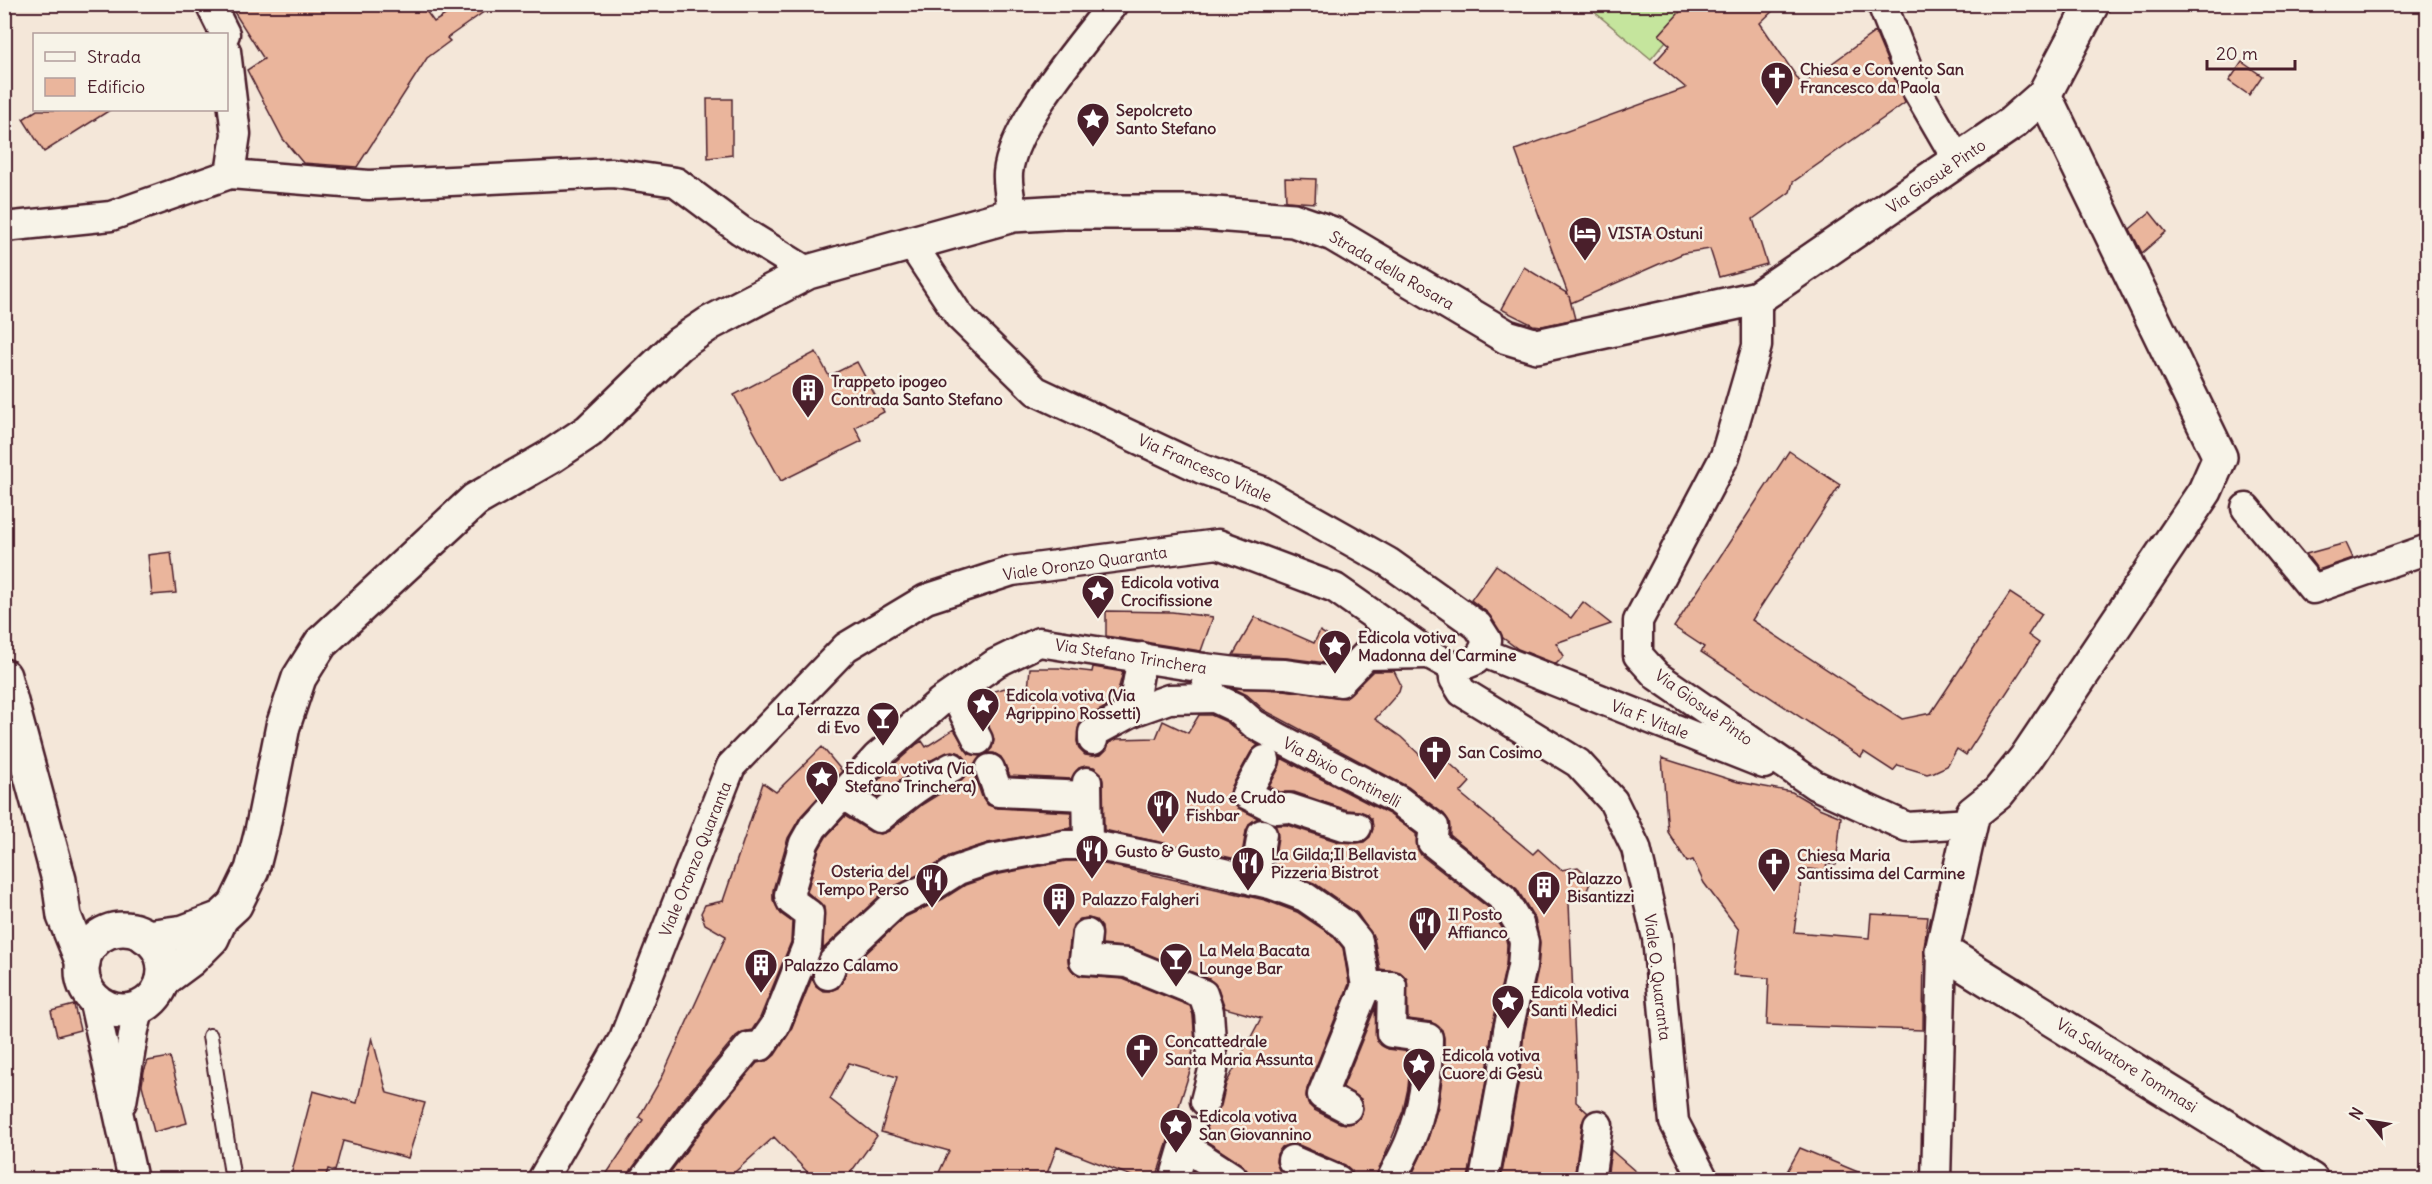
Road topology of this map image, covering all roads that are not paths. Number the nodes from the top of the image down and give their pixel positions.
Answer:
1 (210, 4) edge
2 (1113, 4) edge
3 (1882, 4) edge
4 (2092, 4) edge
5 (224, 33) edge
6 (228, 68) edge
7 (2044, 95) junction
8 (1958, 161) junction
9 (230, 174) junction
10 (1013, 215) junction
11 (4, 227) edge
12 (911, 243) junction
13 (808, 272) junction
14 (1757, 298) junction
15 (2246, 508) dead end
16 (2427, 549) edge
17 (1484, 653) junction
18 (1142, 657) junction
19 (1441, 660) junction
20 (1204, 668) junction
21 (4, 676) edge
22 (954, 694) junction
23 (1215, 698) junction
24 (1132, 712) junction
25 (978, 740) dead end
26 (1093, 740) dead end
27 (1265, 760) dead end
28 (952, 767) dead end
29 (990, 769) dead end
30 (1815, 785) junction
31 (842, 794) junction
32 (1970, 823) junction
33 (1357, 827) dead end
34 (1262, 834) dead end
35 (1088, 845) junction
36 (59, 880) junction
37 (1254, 881) junction
38 (221, 918) junction
39 (111, 931) junction
40 (1087, 934) dead end
41 (146, 937) junction
42 (1942, 951) junction
43 (83, 963) junction
44 (828, 975) dead end
45 (163, 980) junction
46 (1366, 986) junction
47 (93, 998) junction
48 (140, 1007) junction
49 (210, 1036) dead end
50 (1205, 1101) dead end
51 (1347, 1108) dead end
52 (120, 1125) junction
53 (1598, 1125) dead end
54 (1292, 1160) dead end
55 (1232, 1177) dead end
56 (133, 1179) edge
57 (233, 1179) edge
58 (542, 1179) edge
59 (644, 1179) edge
60 (1174, 1179) edge
61 (1338, 1179) edge
62 (1391, 1179) edge
63 (1484, 1179) edge
64 (1590, 1179) edge
65 (1704, 1179) edge
66 (1936, 1179) edge
67 (2311, 1179) edge

1 - 5 street
2 - 10 street
3 - 8 street
4 - 7 street
6 - 9 street
7 - 8 street, Via Giosuè Pinto
7 - 32 street
8 - 14 street, Via Giosuè Pinto
9 - 11 street
9 - 13 street
10 - 12 street, Strada della Rosara
10 - 14 street, Strada della Rosara
12 - 13 street, Strada della Rosara
12 - 17 street, Via Francesco Vitale
13 - 38 street, Strada della Rosara
14 - 30 street, Via Giosuè Pinto
15 - 16 street
17 - 19 street
17 - 30 street, Via F. Vitale
18 - 20 street, Via Stefano Trinchera
18 - 22 street, Via Stefano Trinchera
18 - 24 street
19 - 20 street, Via Stefano Trinchera
19 - 58 street, Viale Oronzo Quaranta
19 - 65 street, Viale O. Quaranta
20 - 23 street
21 - 36 street
22 - 25 street
22 - 31 street, Via Stefano Trinchera
23 - 24 street
23 - 63 street, Via Bixio Continelli
24 - 26 street
27 - 33 street
28 - 31 street
29 - 35 street
30 - 32 street, Via Giosuè Pinto
31 - 59 street, Via Stefano Trinchera
32 - 42 street
34 - 37 street
35 - 37 street
35 - 44 street
36 - 39 street
36 - 43 street
37 - 46 street
38 - 41 street
38 - 45 street, Strada della Rosara
39 - 41 street
39 - 43 street
40 - 50 street
41 - 45 street
42 - 66 street
42 - 67 street, Via Salvatore Tommasi
43 - 47 street
45 - 48 street
46 - 51 street
46 - 62 street
47 - 48 street
47 - 52 street
48 - 52 street
49 - 57 lane
52 - 56 street
53 - 64 street
54 - 61 street
55 - 60 street

